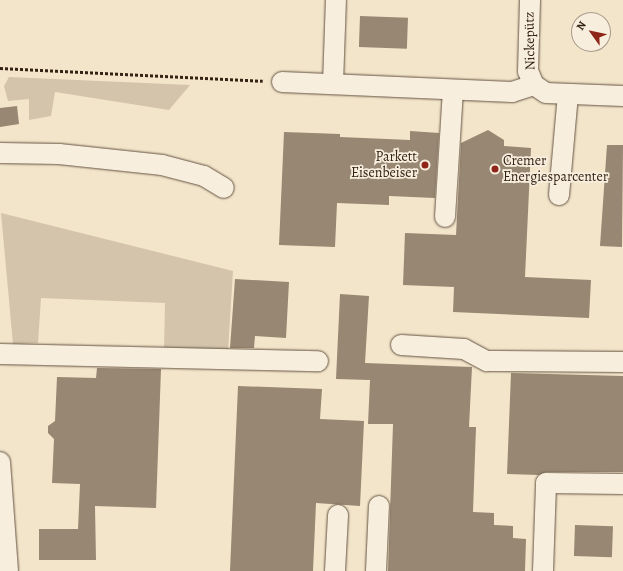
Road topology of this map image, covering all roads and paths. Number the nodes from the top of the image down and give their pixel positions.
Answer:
1 (336, 0) edge
2 (530, 0) edge
3 (0, 68) edge
4 (282, 82) joint
5 (334, 84) junction
6 (534, 85) junction
7 (453, 90) junction
8 (568, 94) junction
9 (623, 96) edge
10 (0, 153) edge
11 (224, 188) dead end
12 (559, 195) dead end
13 (445, 217) dead end
14 (401, 345) dead end
15 (0, 354) edge
16 (318, 361) dead end
17 (623, 362) edge
18 (0, 462) edge
19 (623, 484) edge
20 (378, 506) dead end
21 (338, 515) dead end
22 (8, 571) edge
23 (335, 571) edge
24 (376, 571) edge
25 (543, 571) edge

1 - 5 street
2 - 6 street, Nickepütz
3 - 4 path
4 - 5 street
5 - 7 street
6 - 7 street
6 - 8 street, Nickepütz
7 - 13 street
8 - 9 street, Nickepütz
8 - 12 street
10 - 11 street
14 - 17 street
15 - 16 street
18 - 22 street
19 - 25 street
20 - 24 street
21 - 23 street

